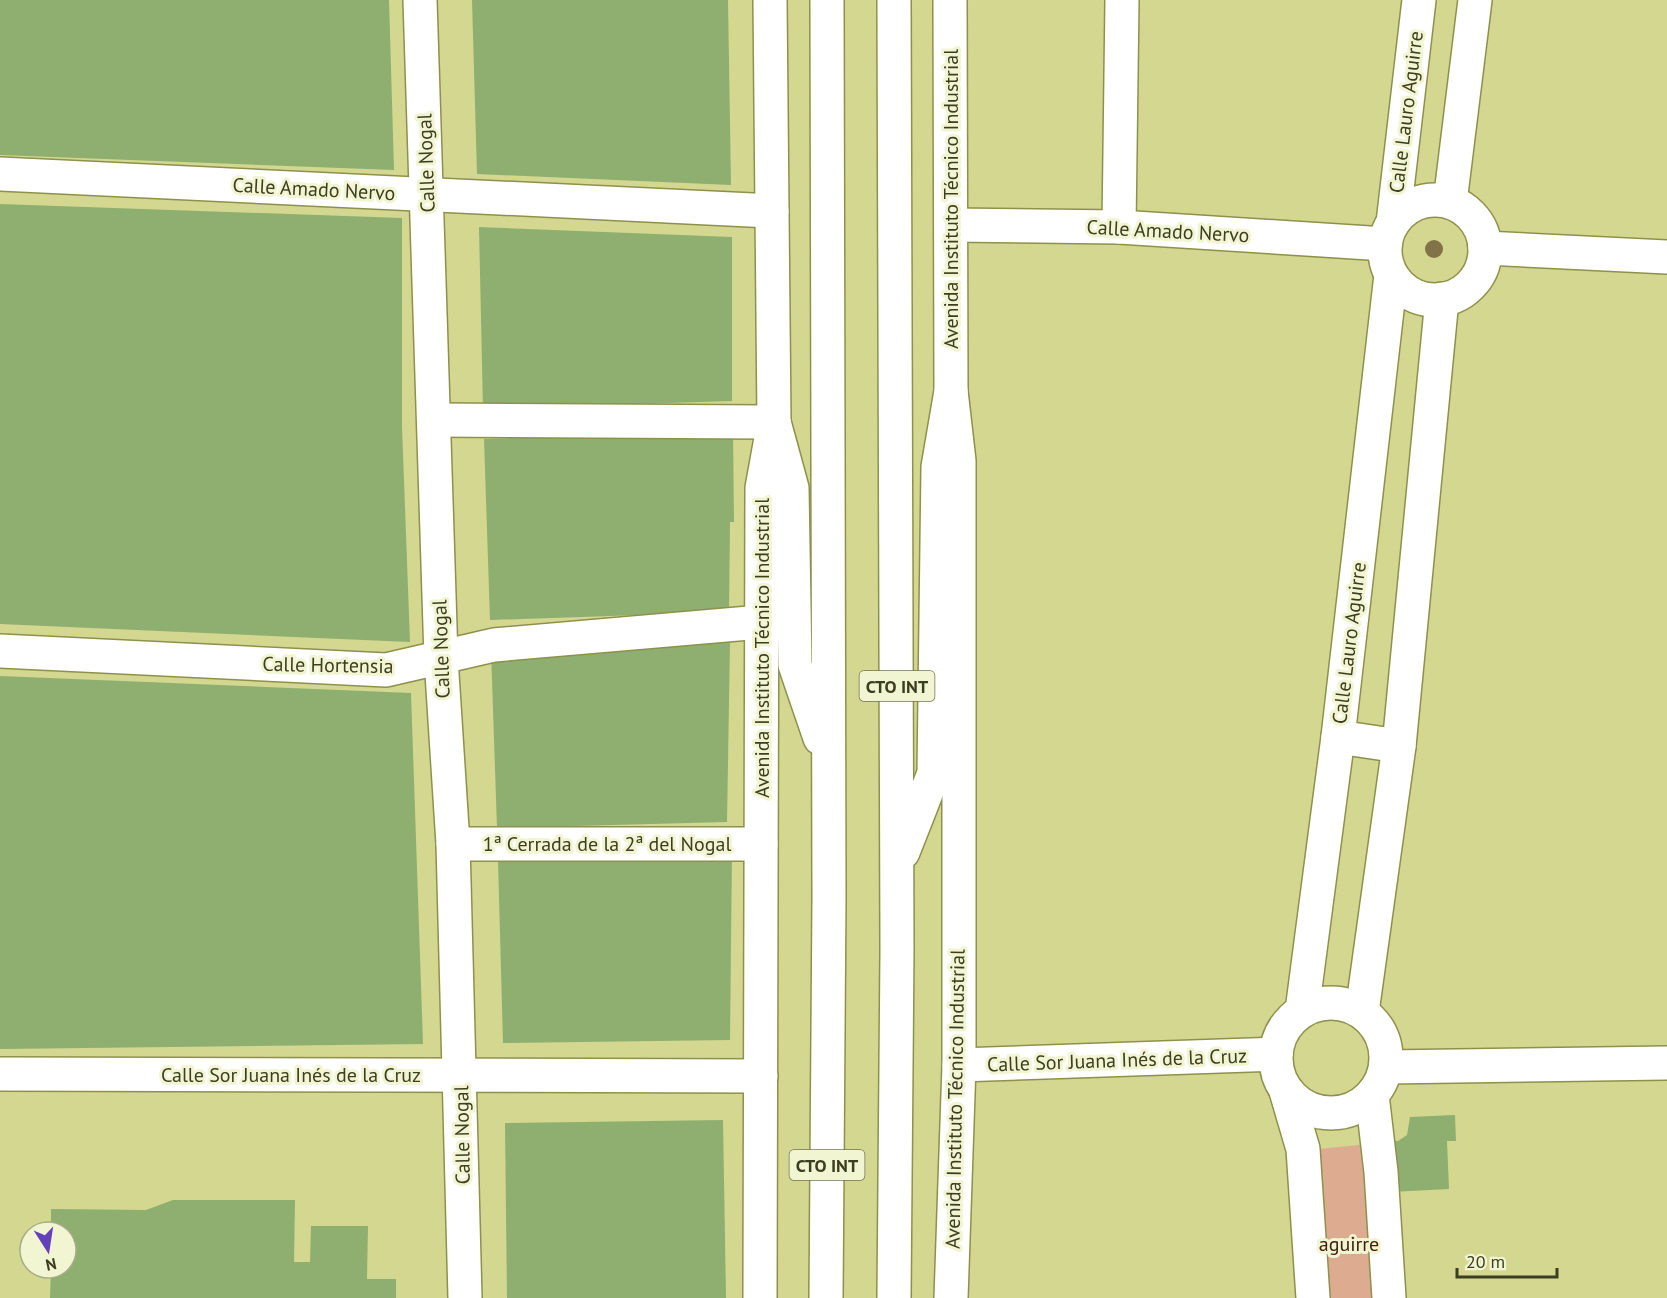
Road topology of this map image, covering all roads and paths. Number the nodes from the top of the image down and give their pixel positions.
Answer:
1 (420, 0) edge
2 (770, 0) edge
3 (827, 0) edge
4 (894, 0) edge
5 (950, 0) edge
6 (1122, 0) edge
7 (1419, 0) edge
8 (1475, 0) edge
9 (0, 174) edge
10 (427, 195) junction
11 (1450, 202) junction
12 (772, 211) junction
13 (951, 225) junction
14 (1119, 227) junction
15 (1390, 248) junction
16 (1485, 248) junction
17 (1667, 257) edge
18 (1442, 299) junction
19 (951, 391) junction
20 (434, 420) junction
21 (774, 422) junction
22 (761, 622) junction
23 (0, 651) edge
24 (441, 658) junction
25 (1338, 737) junction
26 (1399, 746) junction
27 (829, 765) junction
28 (453, 844) junction
29 (761, 844) junction
30 (897, 867) junction
31 (1302, 1011) junction
32 (1362, 1012) junction
33 (1276, 1054) junction
34 (1667, 1064) edge
35 (959, 1065) junction
36 (0, 1074) edge
37 (460, 1075) junction
38 (761, 1076) junction
39 (1379, 1081) junction
40 (1286, 1091) junction
41 (465, 1298) edge
42 (760, 1298) edge
43 (826, 1298) edge
44 (894, 1298) edge
45 (951, 1298) edge
46 (1313, 1298) edge
47 (1389, 1298) edge

1 - 10 main road, Calle Nogal
2 - 12 main road, Avenida Instituto Técnico Industrial / CTO INT
3 - 27 main road, CTO INT
4 - 30 main road, CTO INT
5 - 13 main road, Avenida Instituto Técnico Industrial / CTO INT
6 - 14 main road
7 - 15 main road, Calle Lauro Aguirre
8 - 11 main road
9 - 10 main road, Calle Amado Nervo
10 - 12 main road, Calle Amado Nervo
10 - 20 main road, Calle Nogal
11 - 15 main road
11 - 16 main road
12 - 21 main road, Avenida Instituto Técnico Industrial / CTO INT
13 - 14 main road, Calle Amado Nervo
13 - 19 main road, Avenida Instituto Técnico Industrial / CTO INT
14 - 15 main road, Calle Amado Nervo
15 - 18 main road
15 - 25 main road, Calle Lauro Aguirre
16 - 17 main road
16 - 18 main road
18 - 26 main road
19 - 30 main road
19 - 35 main road, Avenida Instituto Técnico Industrial / CTO INT
20 - 21 main road
20 - 24 main road, Calle Nogal
21 - 22 main road, Avenida Instituto Técnico Industrial / CTO INT
21 - 27 main road
22 - 24 main road, Calle Hortensia
22 - 29 main road, Avenida Instituto Técnico Industrial / CTO INT
23 - 24 main road, Calle Hortensia
24 - 28 main road, Calle Nogal
25 - 26 main road
25 - 31 main road, Calle Lauro Aguirre
26 - 32 main road
27 - 43 main road, CTO INT
28 - 29 main road, 1ª Cerrada de la 2ª del Nogal
28 - 37 main road, Calle Nogal
29 - 38 main road, Avenida Instituto Técnico Industrial / CTO INT
30 - 44 main road, CTO INT
31 - 32 main road
31 - 33 main road, Calle Sor Juana Inés de la Cruz
32 - 39 main road
33 - 35 main road, Calle Sor Juana Inés de la Cruz
33 - 40 main road, Calle Sor Juana Inés de la Cruz
34 - 39 main road
35 - 45 main road, Avenida Instituto Técnico Industrial / CTO INT
36 - 37 main road, Calle Sor Juana Inés de la Cruz
37 - 38 main road, Calle Sor Juana Inés de la Cruz
37 - 41 main road, Calle Nogal
38 - 42 main road, Avenida Instituto Técnico Industrial / CTO INT
39 - 40 main road
39 - 47 main road
40 - 46 main road

